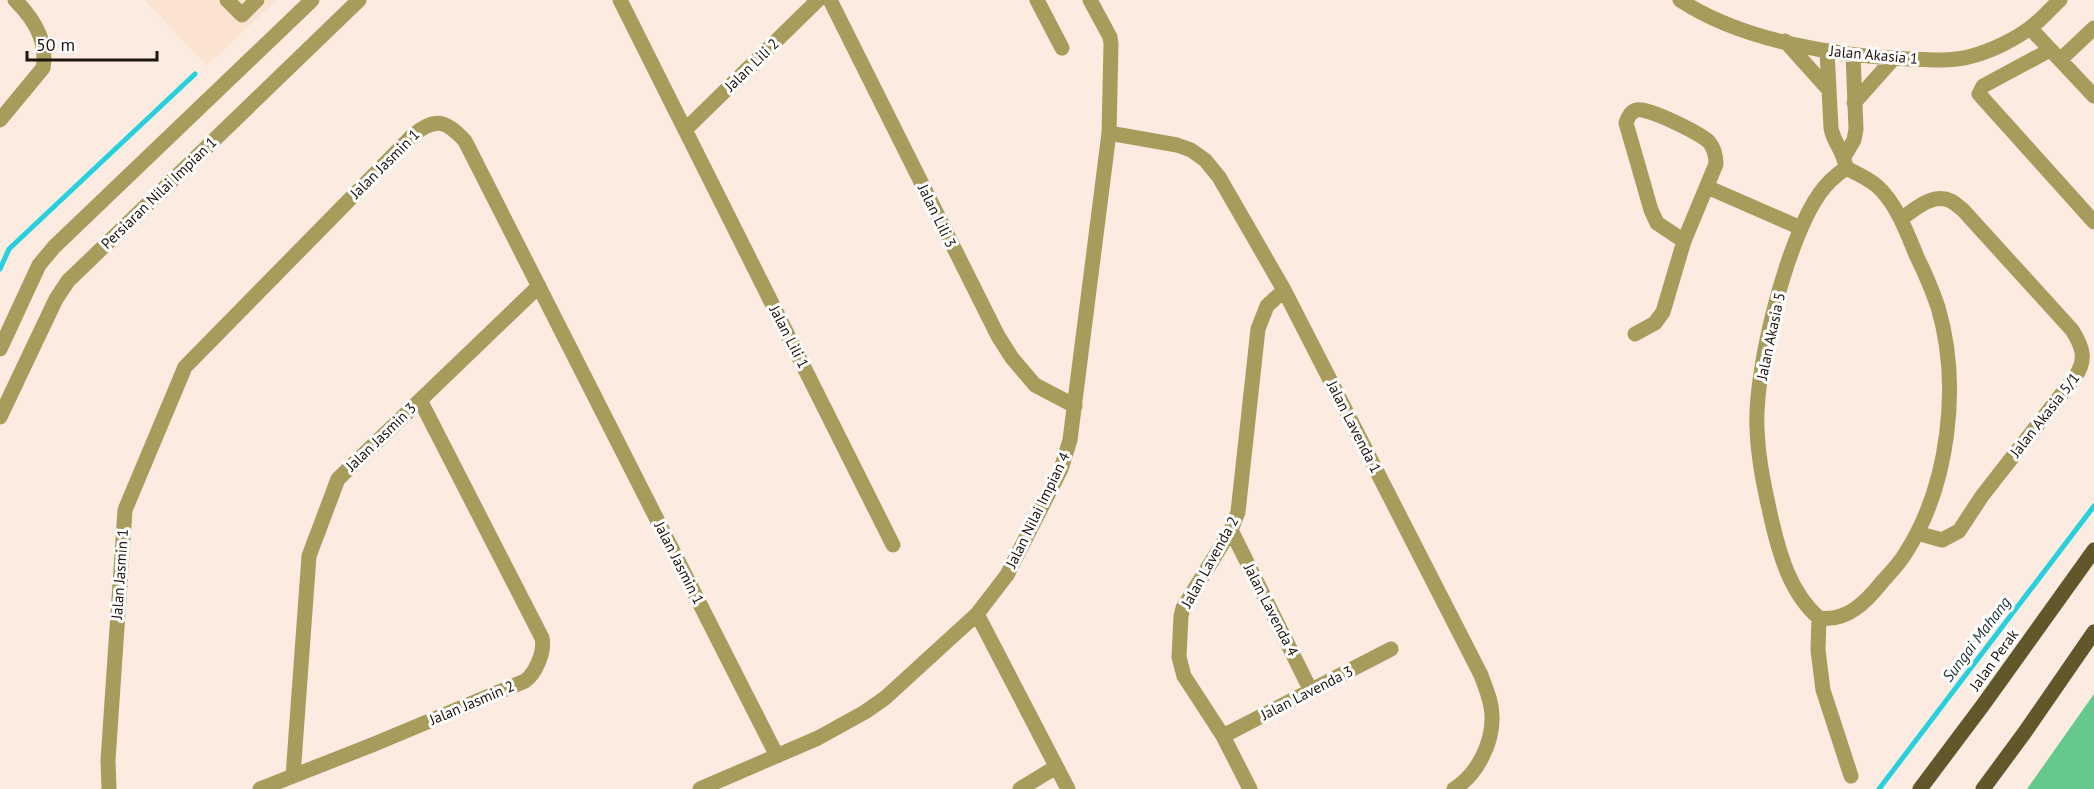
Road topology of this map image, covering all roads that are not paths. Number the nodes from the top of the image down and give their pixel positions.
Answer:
1 (15, 0) edge
2 (227, 0) edge
3 (257, 0) edge
4 (312, 0) edge
5 (359, 0) edge
6 (620, 0) edge
7 (818, 0) edge
8 (830, 0) edge
9 (1037, 0) edge
10 (1090, 0) edge
11 (1680, 0) edge
12 (2060, 0) edge
13 (2030, 28) junction
14 (2094, 28) edge
15 (1785, 41) junction
16 (1062, 48) dead end
17 (1827, 51) junction
18 (1853, 55) junction
19 (2055, 55) junction
20 (1893, 58) junction
21 (1829, 90) junction
22 (2094, 96) edge
23 (1854, 103) junction
24 (0, 120) edge
25 (685, 130) junction
26 (1109, 133) junction
27 (1845, 161) junction
28 (1707, 187) junction
29 (1901, 219) junction
30 (2094, 222) edge
31 (1801, 228) junction
32 (1684, 242) junction
33 (539, 286) junction
34 (1284, 290) junction
35 (1635, 334) dead end
36 (0, 349) edge
37 (420, 400) junction
38 (1075, 406) junction
39 (0, 417) edge
40 (1231, 530) junction
41 (1917, 533) junction
42 (893, 545) dead end
43 (2094, 550) edge
44 (977, 614) junction
45 (1819, 618) junction
46 (2094, 632) edge
47 (1391, 650) dead end
48 (1311, 690) junction
49 (1223, 736) junction
50 (777, 756) junction
51 (1056, 767) junction
52 (293, 776) junction
53 (1851, 776) dead end
54 (109, 789) edge
55 (260, 789) edge
56 (700, 789) edge
57 (1020, 789) edge
58 (1068, 789) edge
59 (1250, 789) edge
60 (1454, 789) edge
61 (1920, 789) edge
62 (1983, 789) edge

1 - 24 street
2 - 3 street
4 - 36 street
5 - 39 street, Persiaran Nilai Impian 1
6 - 25 street, Jalan Lili 1
7 - 25 street, Jalan Lili 2
8 - 38 street, Jalan Lili 3
9 - 16 street
10 - 26 street, Jalan Nilai Impian 4
11 - 15 street, Jalan Akasia 1
12 - 13 street, Jalan Akasia 1
13 - 19 street
13 - 20 street, Jalan Akasia 1
14 - 19 street
15 - 17 street, Jalan Akasia 1
15 - 21 street
17 - 18 street, Jalan Akasia 1
17 - 21 street
18 - 20 street, Jalan Akasia 1
18 - 23 street
19 - 22 street
19 - 30 street
20 - 23 street
21 - 27 street
23 - 27 street
25 - 42 street, Jalan Lili 1
26 - 34 street, Jalan Lavenda 1
26 - 38 street, Jalan Nilai Impian 4
27 - 29 street
27 - 31 street, Jalan Akasia 5
28 - 31 street
28 - 32 street
28 - 32 street
29 - 41 street
29 - 41 street, Jalan Akasia 5/1
31 - 45 street, Jalan Akasia 5
32 - 35 street
33 - 37 street, Jalan Jasmin 3
33 - 50 street, Jalan Jasmin 1
33 - 54 street, Jalan Jasmin 1
34 - 40 street, Jalan Lavenda 2
34 - 60 street, Jalan Lavenda 1
37 - 52 street, Jalan Jasmin 3
37 - 52 street, Jalan Jasmin 2
38 - 44 street, Jalan Nilai Impian 4
40 - 48 street, Jalan Lavenda 4
40 - 49 street, Jalan Lavenda 2
41 - 45 street
43 - 61 main road, Jalan Perak
44 - 50 street, Jalan Nilai Impian 4
44 - 51 street
45 - 53 street
46 - 62 main road
47 - 48 street, Jalan Lavenda 3
48 - 49 street, Jalan Lavenda 3
49 - 59 street, Jalan Lavenda 2
50 - 56 street, Jalan Nilai Impian 4
51 - 57 street
51 - 58 street
52 - 55 street, Jalan Jasmin 2

